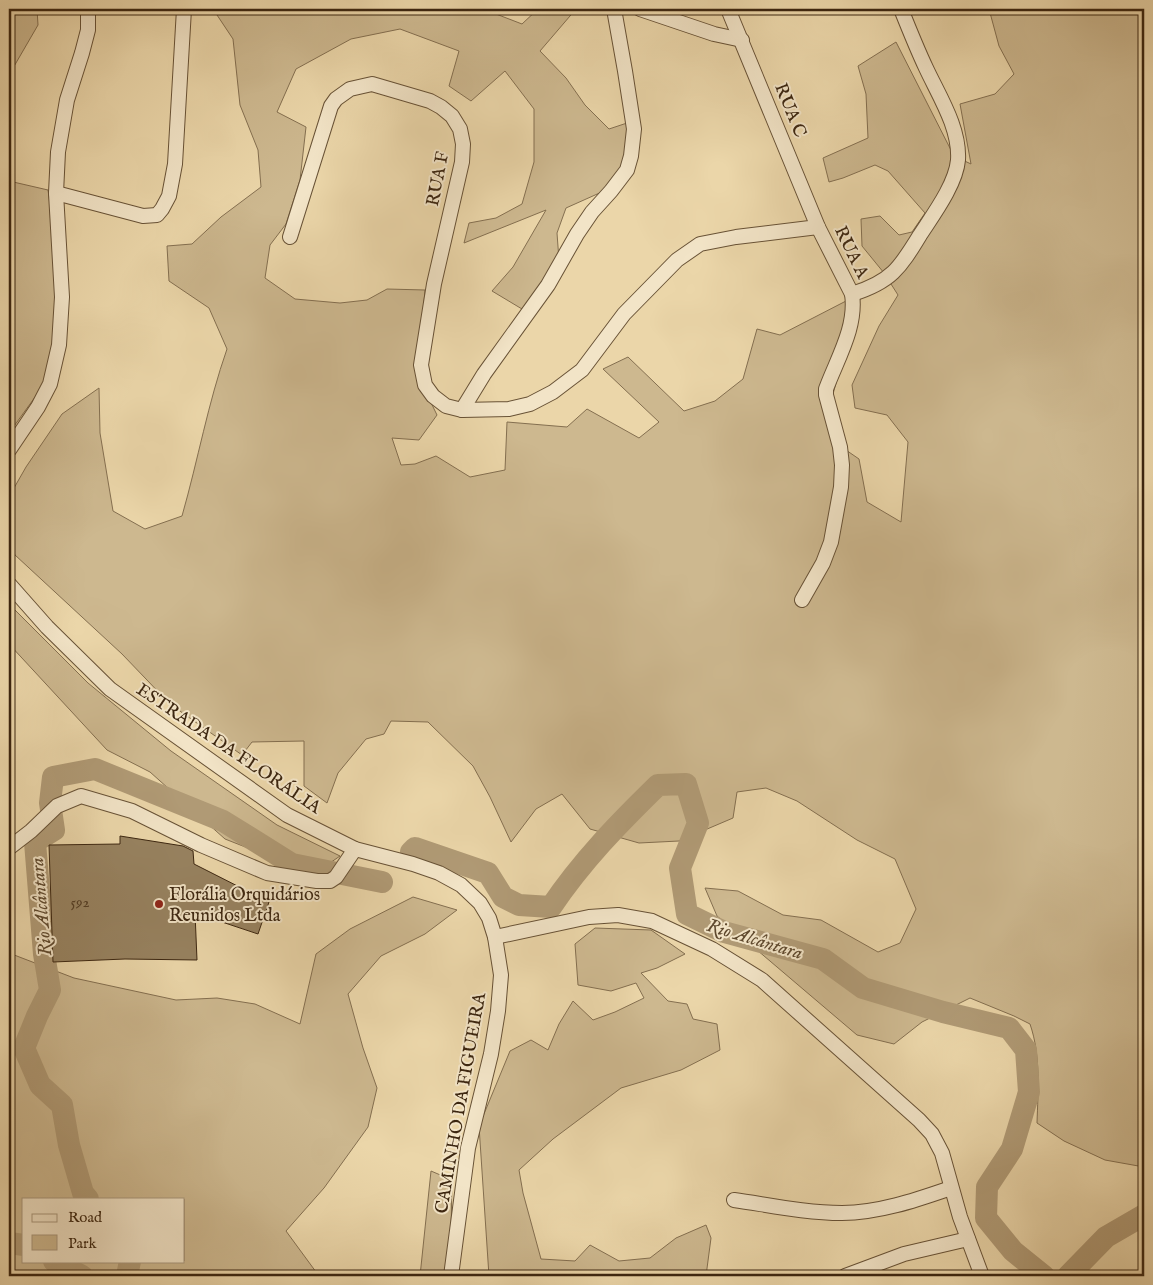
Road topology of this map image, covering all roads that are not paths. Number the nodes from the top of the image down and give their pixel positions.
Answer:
1 (88, 9) edge
2 (184, 9) edge
3 (614, 9) edge
4 (640, 9) edge
5 (728, 9) edge
6 (901, 9) edge
7 (742, 40) junction
8 (56, 193) junction
9 (818, 227) junction
10 (290, 238) dead end
11 (852, 294) junction
12 (462, 410) junction
13 (9, 450) edge
14 (9, 584) edge
15 (802, 600) dead end
16 (9, 848) edge
17 (355, 849) junction
18 (495, 937) junction
19 (951, 1188) junction
20 (734, 1200) dead end
21 (968, 1239) junction
22 (451, 1276) edge
23 (845, 1276) edge
24 (982, 1276) edge

1 - 8 street
2 - 8 street
3 - 12 street
4 - 7 street
5 - 7 street, RUA C
6 - 11 street
7 - 9 street, RUA C
8 - 13 street
9 - 11 street, RUA A
9 - 12 street, RUA F
10 - 12 street, RUA F
11 - 15 street
14 - 17 street, ESTRADA DA FLORÁLIA
16 - 17 street
17 - 18 street, ESTRADA DA FLORÁLIA
18 - 19 street
18 - 22 street, CAMINHO DA FIGUEIRA
19 - 20 street
19 - 21 street
21 - 23 street
21 - 24 street

